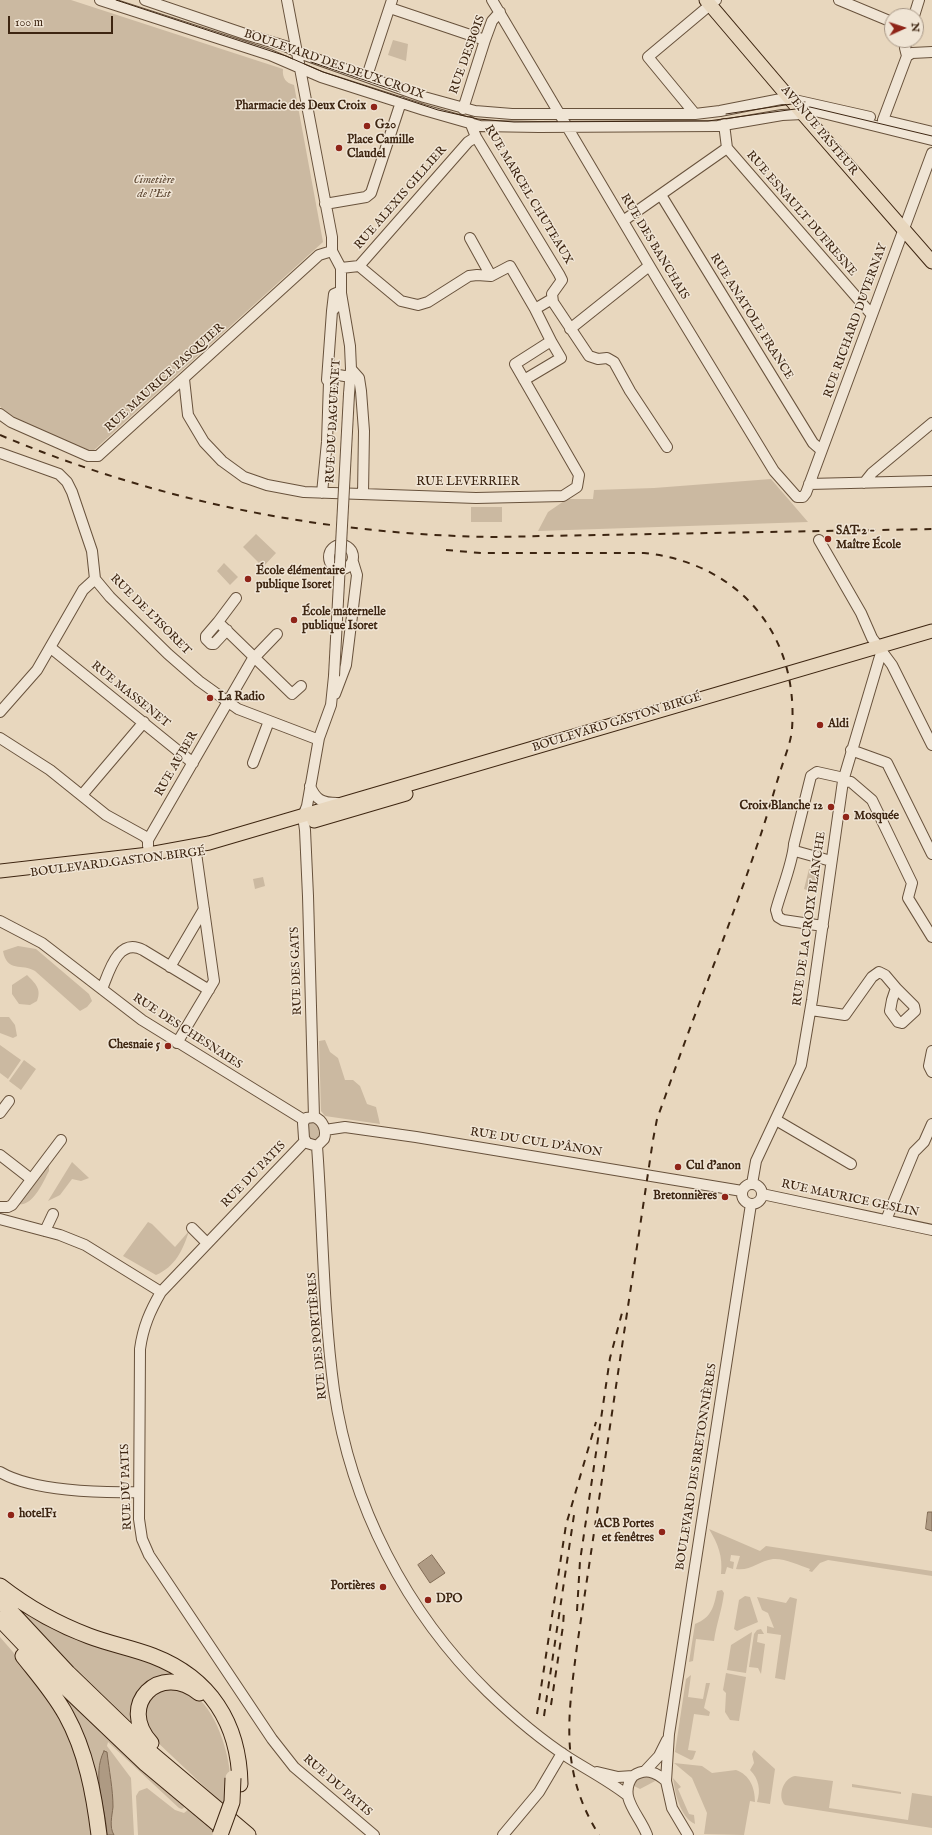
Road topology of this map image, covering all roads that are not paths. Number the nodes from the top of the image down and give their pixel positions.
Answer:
1 (100, 0) edge
2 (145, 0) edge
3 (288, 0) edge
4 (492, 0) edge
5 (839, 0) edge
6 (711, 2) edge
7 (391, 4) edge
8 (500, 12) junction
9 (884, 19) edge
10 (485, 40) junction
11 (905, 48) edge
12 (932, 52) edge
13 (907, 56) junction
14 (299, 60) junction
15 (367, 76) junction
16 (790, 99) junction
17 (401, 102) junction
18 (804, 108) junction
19 (463, 109) junction
20 (559, 113) junction
21 (695, 114) junction
22 (883, 120) junction
23 (470, 122) junction
24 (724, 124) junction
25 (568, 127) junction
26 (932, 132) edge
27 (476, 138) junction
28 (932, 140) edge
29 (727, 148) junction
30 (932, 153) edge
31 (661, 195) junction
32 (325, 204) junction
33 (623, 221) junction
34 (903, 230) junction
35 (470, 238) dead end
36 (332, 251) junction
37 (932, 262) edge
38 (359, 266) junction
39 (649, 266) junction
40 (341, 268) junction
41 (491, 276) junction
42 (341, 291) junction
43 (552, 299) junction
44 (343, 305) junction
45 (535, 309) junction
46 (332, 311) junction
47 (872, 316) junction
48 (570, 328) junction
49 (551, 341) junction
50 (351, 373) junction
51 (184, 379) junction
52 (524, 380) junction
53 (330, 382) junction
54 (0, 414) edge
55 (932, 423) edge
56 (667, 447) dead end
57 (822, 450) junction
58 (0, 453) edge
59 (932, 481) edge
60 (864, 483) junction
61 (809, 484) junction
62 (322, 493) junction
63 (363, 494) junction
64 (802, 497) joint
65 (819, 540) dead end
66 (352, 562) dead end
67 (96, 579) junction
68 (236, 598) dead end
69 (218, 622) junction
70 (227, 630) junction
71 (932, 631) edge
72 (277, 634) dead end
73 (932, 640) edge
74 (51, 648) junction
75 (879, 650) junction
76 (254, 657) junction
77 (301, 686) dead end
78 (229, 702) junction
79 (331, 704) junction
80 (0, 712) edge
81 (268, 721) junction
82 (144, 722) junction
83 (0, 738) edge
84 (319, 738) junction
85 (931, 742) edge
86 (851, 750) junction
87 (193, 763) junction
88 (253, 763) dead end
89 (843, 780) junction
90 (310, 786) junction
91 (82, 795) junction
92 (340, 803) junction
93 (304, 820) junction
94 (148, 840) junction
95 (196, 850) junction
96 (795, 851) junction
97 (149, 854) junction
98 (932, 854) edge
99 (831, 861) junction
100 (0, 871) edge
101 (0, 878) edge
102 (204, 909) junction
103 (0, 921) edge
104 (823, 926) junction
105 (932, 937) edge
106 (170, 967) junction
107 (896, 988) dead end
108 (102, 989) junction
109 (209, 990) junction
110 (811, 1010) junction
111 (178, 1043) junction
112 (932, 1051) edge
113 (932, 1072) edge
114 (9, 1101) dead end
115 (0, 1113) edge
116 (309, 1118) junction
117 (776, 1120) junction
118 (932, 1124) edge
119 (325, 1130) junction
120 (61, 1140) dead end
121 (305, 1141) junction
122 (928, 1144) edge
123 (317, 1146) junction
124 (0, 1155) edge
125 (851, 1164) dead end
126 (31, 1179) junction
127 (752, 1184) junction
128 (742, 1191) junction
129 (762, 1194) junction
130 (751, 1204) junction
131 (0, 1207) edge
132 (53, 1214) dead end
133 (0, 1219) edge
134 (886, 1220) junction
135 (192, 1228) dead end
136 (932, 1230) edge
137 (45, 1232) junction
138 (207, 1243) junction
139 (161, 1292) junction
140 (0, 1472) edge
141 (138, 1492) junction
142 (0, 1586) edge
143 (0, 1600) edge
144 (0, 1619) edge
145 (0, 1629) edge
146 (669, 1734) junction
147 (562, 1753) junction
148 (161, 1762) junction
149 (588, 1768) junction
150 (645, 1771) junction
151 (633, 1776) junction
152 (666, 1780) junction
153 (237, 1781) junction
154 (626, 1795) junction
155 (99, 1835) edge
156 (220, 1835) edge
157 (227, 1835) edge
158 (231, 1835) edge
159 (248, 1835) edge
160 (374, 1835) edge
161 (503, 1835) edge
162 (646, 1835) edge
163 (688, 1835) edge

1 - 14 street, BOULEVARD DES DEUX CROIX
2 - 14 street, BOULEVARD DES DEUX CROIX
3 - 14 street, RUE DU DAGUENET
4 - 8 street, RUE DES BANCHAIS
5 - 9 street
6 - 16 main road, AVENUE PASTEUR
6 - 21 street
7 - 10 street
7 - 15 street
8 - 10 street, RUE DESBOIS
8 - 20 street, RUE DES BANCHAIS
10 - 19 street, RUE DESBOIS
11 - 13 street
12 - 13 street
13 - 22 street
14 - 15 street, BOULEVARD DES DEUX CROIX
14 - 17 street, BOULEVARD DES DEUX CROIX
14 - 32 street, RUE DU DAGUENET
15 - 19 street, BOULEVARD DES DEUX CROIX
16 - 18 main road, AVENUE PASTEUR
16 - 21 street, BOULEVARD DES DEUX CROIX
17 - 23 street, BOULEVARD DES DEUX CROIX
17 - 32 street
18 - 22 street
18 - 24 street, BOULEVARD DES DEUX CROIX
18 - 28 street, BOULEVARD DES DEUX CROIX
18 - 34 main road, AVENUE PASTEUR
19 - 20 street, BOULEVARD DES DEUX CROIX
20 - 21 street, BOULEVARD DES DEUX CROIX
20 - 25 street, RUE DES BANCHAIS
22 - 26 street
23 - 25 street, BOULEVARD DES DEUX CROIX
23 - 27 street, RUE MARCEL CHUTEAUX
24 - 25 street, BOULEVARD DES DEUX CROIX
24 - 29 street
25 - 33 street, RUE DES BANCHAIS
27 - 38 street, RUE ALEXIS GILLIER
27 - 43 street, RUE MARCEL CHUTEAUX
29 - 31 street
29 - 47 street, RUE ESNAULT DUFRESNE
30 - 34 street, RUE RICHARD DUVERNAY
31 - 33 street
31 - 57 street, RUE ANATOLE FRANCE
32 - 36 street, RUE DU DAGUENET
33 - 39 street, RUE DES BANCHAIS
34 - 37 main road, AVENUE PASTEUR
34 - 47 street, RUE RICHARD DUVERNAY
35 - 41 street
36 - 40 street, RUE DU DAGUENET
36 - 51 street, RUE MAURICE PASQUIER
38 - 40 street, RUE ALEXIS GILLIER
38 - 41 street
39 - 48 street
39 - 64 street, RUE DES BANCHAIS
40 - 42 street, RUE DU DAGUENET
41 - 45 street
42 - 44 street, RUE DU DAGUENET
42 - 46 street
43 - 45 street
43 - 48 street
44 - 46 street
44 - 50 street, RUE DU DAGUENET
45 - 49 street
46 - 53 street
47 - 57 street, RUE RICHARD DUVERNAY
48 - 56 street
49 - 52 street
49 - 52 street
50 - 53 street
50 - 63 street
50 - 79 street, RUE DU DAGUENET, bridge
51 - 54 street, RUE MAURICE PASQUIER
51 - 62 street, RUE LEVERRIER
52 - 63 street, RUE LEVERRIER
53 - 62 street
55 - 60 street
57 - 61 street, RUE RICHARD DUVERNAY
58 - 67 street, RUE DE L'ISORET
59 - 60 street
60 - 61 street
61 - 64 street, RUE RICHARD DUVERNAY
62 - 63 street, RUE LEVERRIER
65 - 75 street
66 - 79 street
67 - 74 street
67 - 78 street, RUE DE L'ISORET
68 - 69 street
69 - 70 street
69 - 70 street
70 - 76 street
71 - 75 main road, BOULEVARD GASTON BIRGÉ
72 - 76 street, RUE AUBER
73 - 75 main road, BOULEVARD GASTON BIRGÉ
74 - 80 street
74 - 82 street, RUE MASSENET
75 - 85 street
75 - 86 street, RUE DE LA CROIX BLANCHE
75 - 92 main road, BOULEVARD GASTON BIRGÉ
75 - 93 main road, BOULEVARD GASTON BIRGÉ
76 - 77 street
76 - 78 street, RUE AUBER
78 - 81 street, RUE DE L'ISORET
78 - 87 street, RUE AUBER
79 - 84 street, RUE DU DAGUENET
81 - 84 street, RUE DE L'ISORET
81 - 88 street
82 - 87 street, RUE MASSENET
82 - 91 street
83 - 91 street
84 - 90 street, RUE DU DAGUENET
86 - 89 street, RUE DE LA CROIX BLANCHE
86 - 98 street
87 - 94 street, RUE AUBER
89 - 96 street
89 - 99 street, RUE DE LA CROIX BLANCHE
89 - 105 street
90 - 92 street
90 - 93 street, RUE DU DAGUENET
91 - 94 street
92 - 93 main road, BOULEVARD GASTON BIRGÉ
93 - 95 main road, BOULEVARD GASTON BIRGÉ
93 - 116 street, RUE DES GATS
94 - 97 street
95 - 97 main road, BOULEVARD GASTON BIRGÉ
95 - 101 main road, BOULEVARD GASTON BIRGÉ
95 - 102 street
96 - 99 street
96 - 104 street
97 - 100 main road, BOULEVARD GASTON BIRGÉ
99 - 104 street, RUE DE LA CROIX BLANCHE
102 - 106 street
102 - 109 street
103 - 108 street, RUE DES CHESNAIES
104 - 110 street, RUE DE LA CROIX BLANCHE
106 - 108 street
106 - 109 street
107 - 110 street
108 - 111 street, RUE DES CHESNAIES
109 - 111 street
110 - 117 street, RUE DE LA CROIX BLANCHE
111 - 116 street, RUE DES CHESNAIES
112 - 113 street
114 - 115 street
116 - 119 street
116 - 121 street
117 - 125 street
117 - 127 street, RUE DE LA CROIX BLANCHE
118 - 122 street
119 - 123 street
119 - 128 street, RUE DU CUL D'ÂNON
120 - 126 street
121 - 123 street
121 - 138 street, RUE DU PATIS
122 - 134 street
123 - 147 street, RUE DES PORTIÈRES
124 - 126 street
126 - 131 street
127 - 128 street
127 - 129 street
128 - 130 street
129 - 130 street
129 - 134 street, RUE MAURICE GESLIN
130 - 146 street, BOULEVARD DES BRETONNIÈRES
132 - 137 street
133 - 137 street
134 - 136 street, RUE MAURICE GESLIN
135 - 138 street
137 - 139 street
138 - 139 street, RUE DU PATIS
139 - 141 street, RUE DU PATIS
140 - 141 street
141 - 160 street, RUE DU PATIS
142 - 153 highway
143 - 148 highway
144 - 158 highway
145 - 155 highway
146 - 150 street, BOULEVARD DES BRETONNIÈRES
146 - 152 street, BOULEVARD DES BRETONNIÈRES
147 - 149 street, RUE DES PORTIÈRES
147 - 161 street
148 - 153 highway
148 - 159 highway
149 - 151 street, RUE DES PORTIÈRES
149 - 154 street, RUE DES PORTIÈRES
150 - 151 street
150 - 152 street
151 - 154 street
152 - 163 street, BOULEVARD DES BRETONNIÈRES
153 - 156 highway, bridge
153 - 157 highway
154 - 162 street

